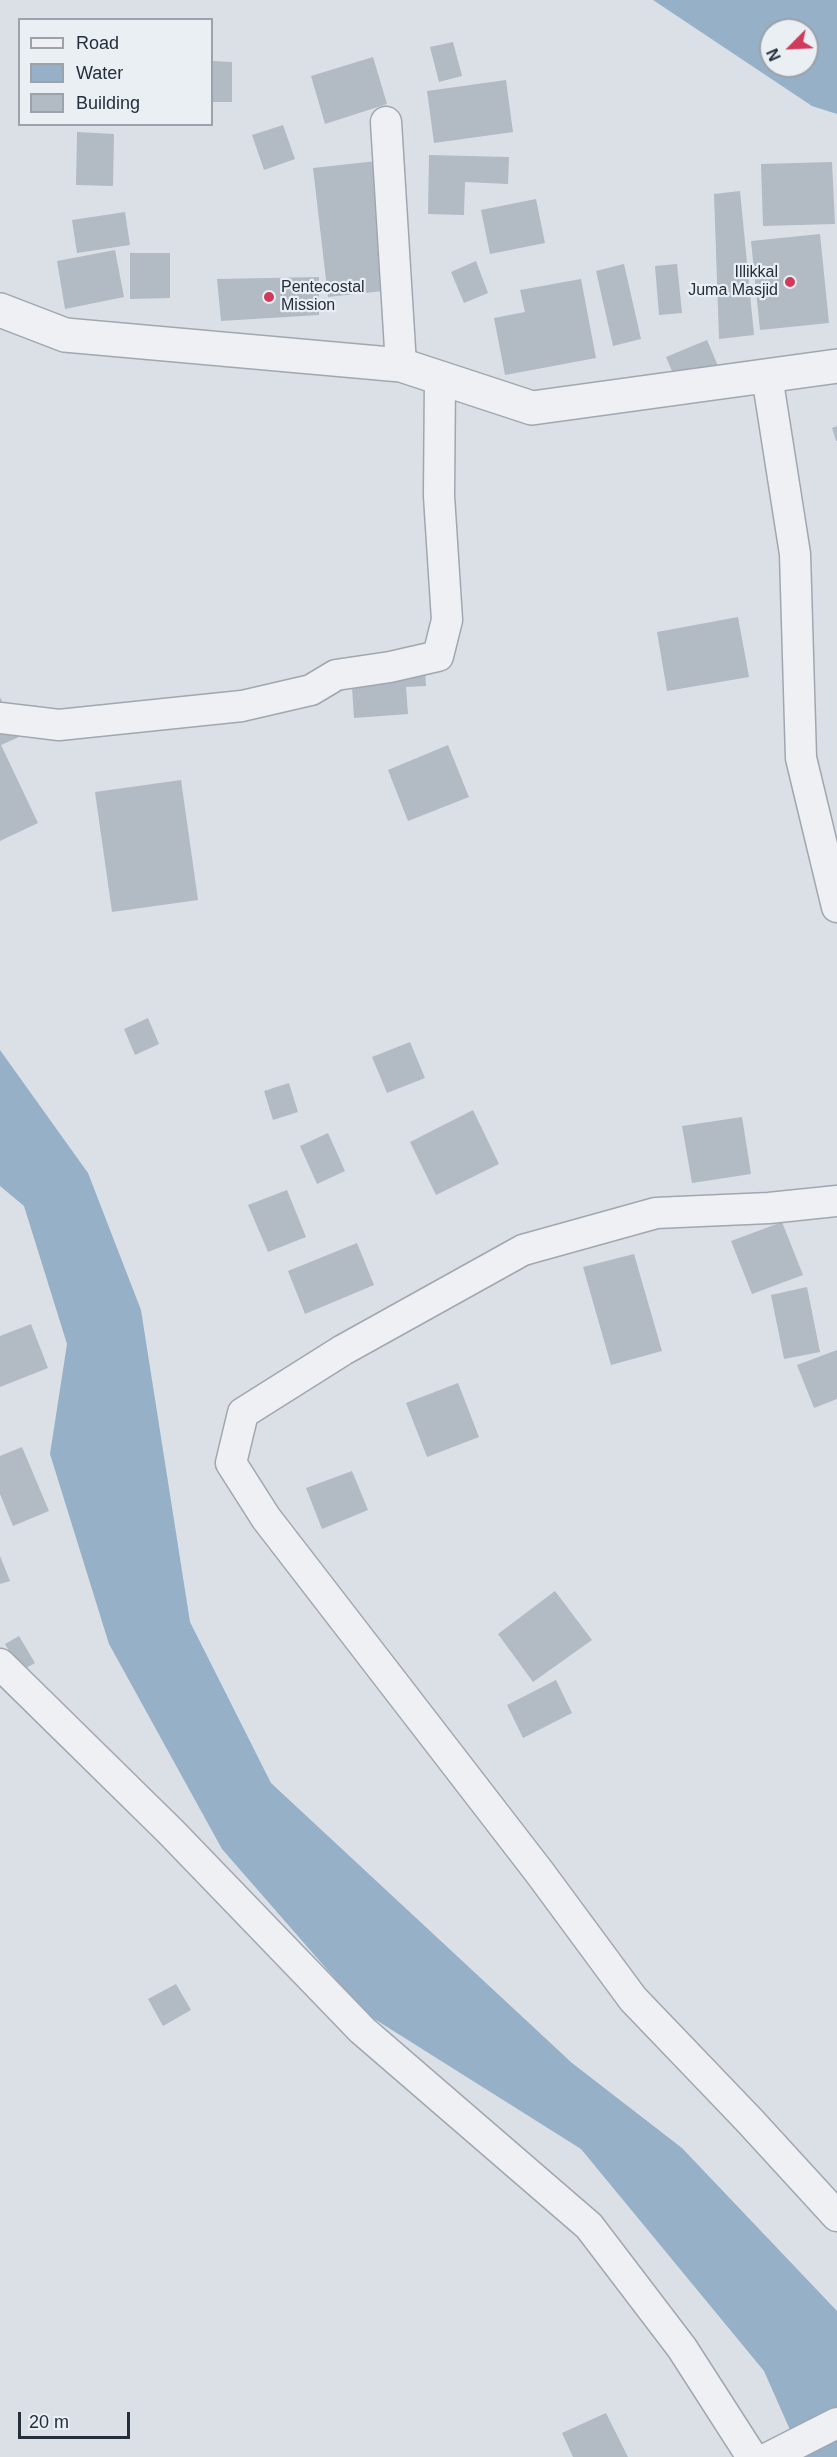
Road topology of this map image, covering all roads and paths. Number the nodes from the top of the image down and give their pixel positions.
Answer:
1 (386, 122) dead end
2 (0, 310) edge
3 (401, 365) junction
4 (837, 366) edge
5 (767, 376) junction
6 (440, 378) junction
7 (0, 718) edge
8 (837, 907) edge
9 (837, 1201) edge
10 (0, 1665) edge
11 (837, 2216) edge
12 (837, 2423) edge
13 (752, 2457) edge
14 (770, 2457) edge

1 - 3 street
2 - 3 street
3 - 6 street
4 - 5 street
5 - 6 street
5 - 8 street
6 - 7 street
9 - 11 street
10 - 13 street
12 - 14 street

